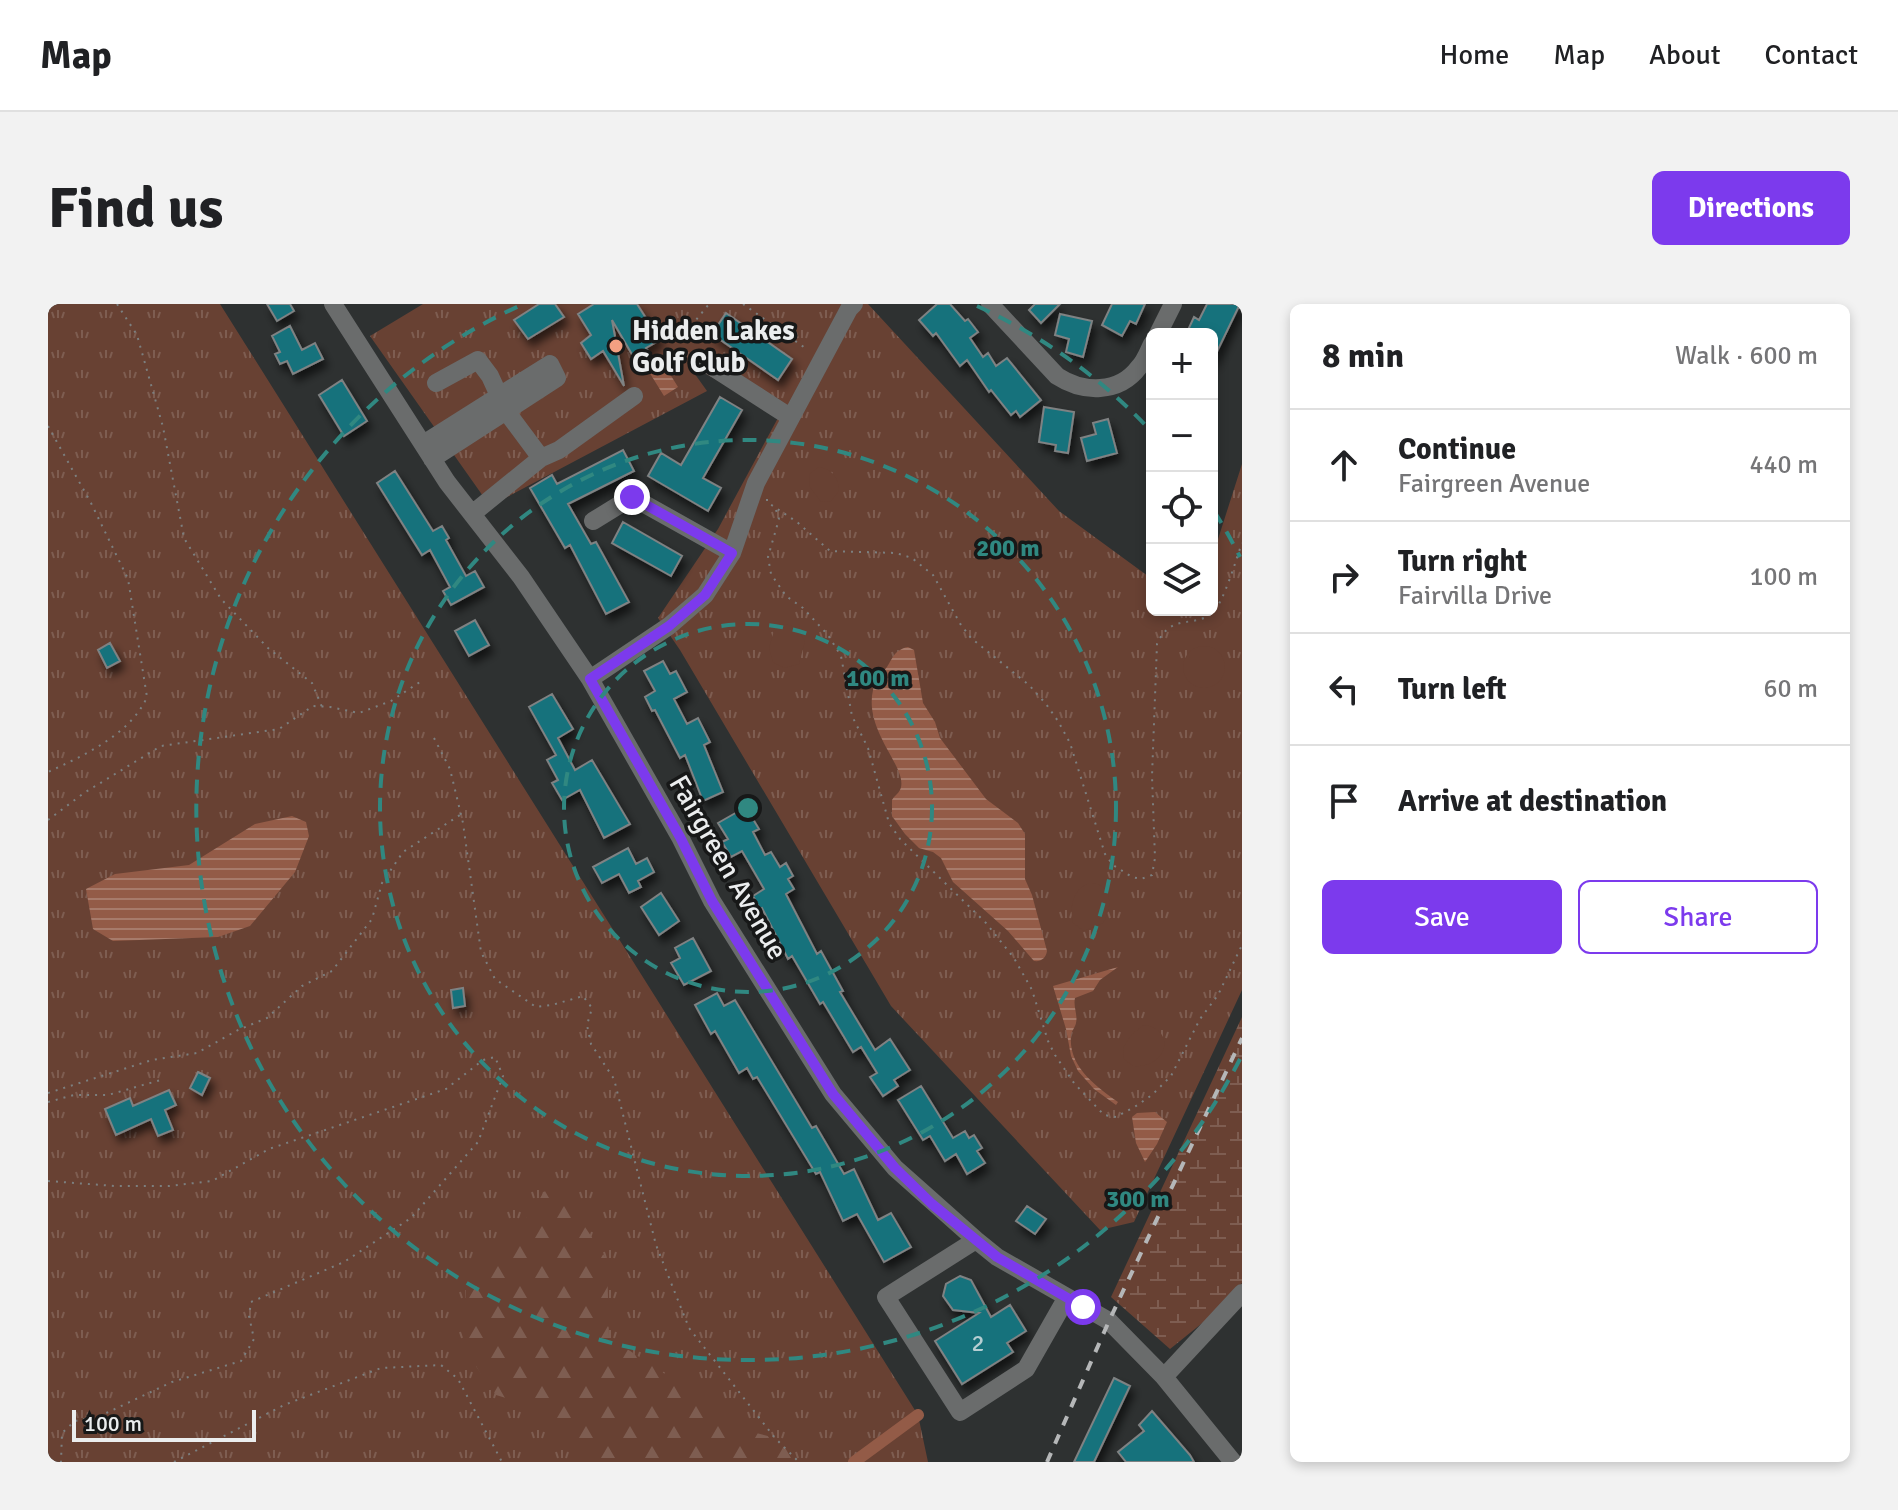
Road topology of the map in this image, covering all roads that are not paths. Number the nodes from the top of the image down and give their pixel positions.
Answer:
1 (333, 304) edge
2 (854, 304) edge
3 (990, 304) edge
4 (1173, 304) edge
5 (1161, 328) edge
6 (1146, 356) edge
7 (703, 361) dead end
8 (436, 383) dead end
9 (634, 396) dead end
10 (502, 404) junction
11 (790, 417) junction
12 (428, 451) junction
13 (541, 458) junction
14 (472, 514) junction
15 (593, 521) dead end
16 (732, 553) junction
17 (590, 679) junction
18 (976, 1240) junction
19 (1242, 1293) edge
20 (1067, 1297) junction
21 (1164, 1377) junction
22 (1233, 1462) edge

1 - 12 street, Fairgreen Avenue
2 - 11 street
3 - 6 street
4 - 5 street
7 - 11 street
8 - 10 street
9 - 13 street
10 - 12 street
10 - 13 street
11 - 16 street
12 - 14 street, Fairgreen Avenue
13 - 14 street
14 - 17 street, Fairgreen Avenue
15 - 16 street
16 - 17 street
17 - 18 street, Fairgreen Avenue
18 - 20 street, Fairgreen Avenue
18 - 20 street
19 - 21 street
20 - 21 street, Fairgreen Avenue
21 - 22 street, Fairgreen Avenue

